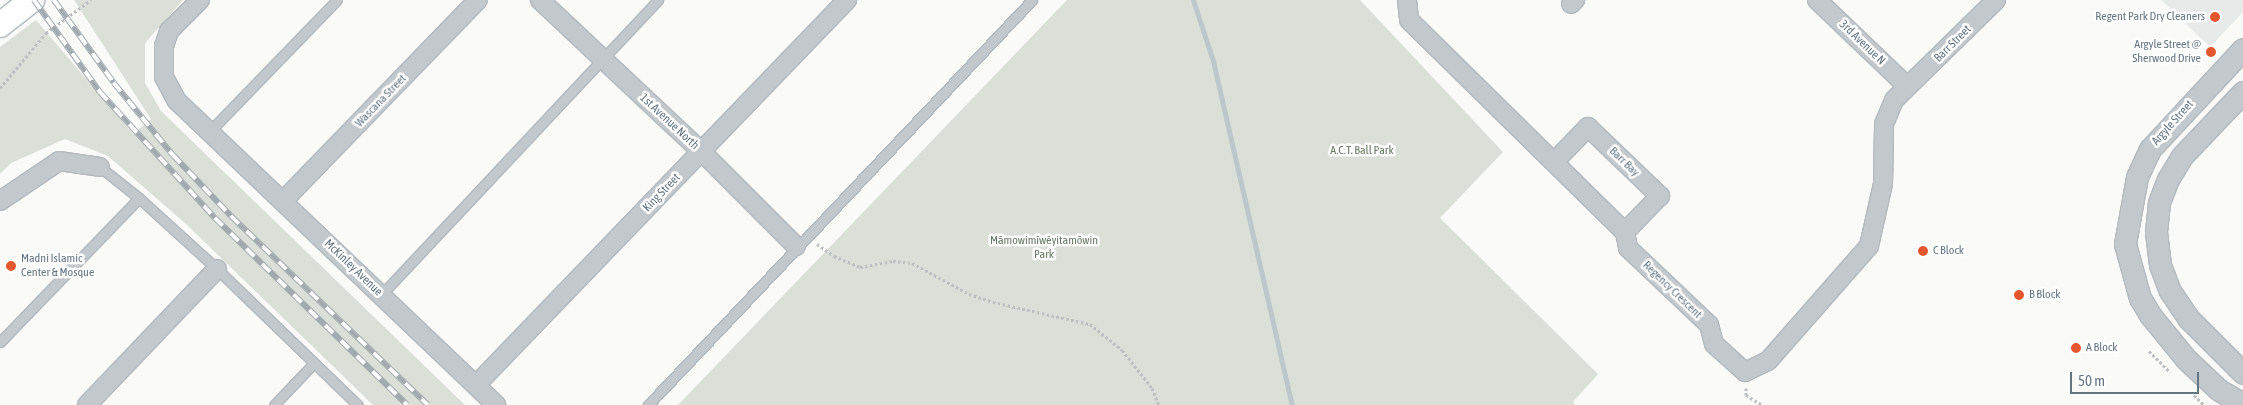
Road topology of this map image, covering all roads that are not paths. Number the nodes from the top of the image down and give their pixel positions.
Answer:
1 (32, 0) edge
2 (200, 0) edge
3 (337, 0) edge
4 (478, 0) edge
5 (540, 0) edge
6 (658, 0) edge
7 (847, 0) edge
8 (1032, 0) edge
9 (1407, 0) edge
10 (1817, 0) edge
11 (1996, 0) edge
12 (0, 25) edge
13 (2243, 49) edge
14 (602, 58) junction
15 (1907, 86) junction
16 (2243, 92) edge
17 (208, 133) junction
18 (702, 152) junction
19 (1554, 162) junction
20 (100, 167) joint
21 (139, 198) junction
22 (0, 201) edge
23 (283, 201) junction
24 (1625, 232) junction
25 (802, 240) junction
26 (217, 269) junction
27 (381, 295) junction
28 (0, 342) edge
29 (314, 363) junction
30 (2243, 373) edge
31 (476, 386) junction
32 (2243, 404) edge
33 (87, 405) edge
34 (274, 405) edge
35 (358, 405) edge
36 (496, 405) edge
37 (648, 405) edge

1 - 12 main road
2 - 17 street, McKinley Avenue
3 - 17 lane
4 - 23 street, Wascana Street
5 - 14 street, 1st Avenue North
6 - 14 lane
7 - 18 street, King Street
8 - 25 lane
9 - 19 street, Regency Crescent
10 - 15 street, 3rd Avenue N
11 - 15 street, Barr Street
13 - 32 street, Argyle Street
14 - 18 street, 1st Avenue North
14 - 27 lane
15 - 24 street, Regency Crescent
16 - 30 street
17 - 23 street, McKinley Avenue
18 - 25 street, 1st Avenue North
18 - 31 street, King Street
19 - 24 street, Regency Crescent
19 - 24 street, Barr Bay
20 - 21 lane
20 - 22 street
21 - 26 lane
21 - 28 lane
23 - 27 street, McKinley Avenue
25 - 37 lane
26 - 29 lane
26 - 33 street
27 - 31 street, McKinley Avenue
29 - 34 lane
29 - 35 lane
31 - 36 street, McKinley Avenue

